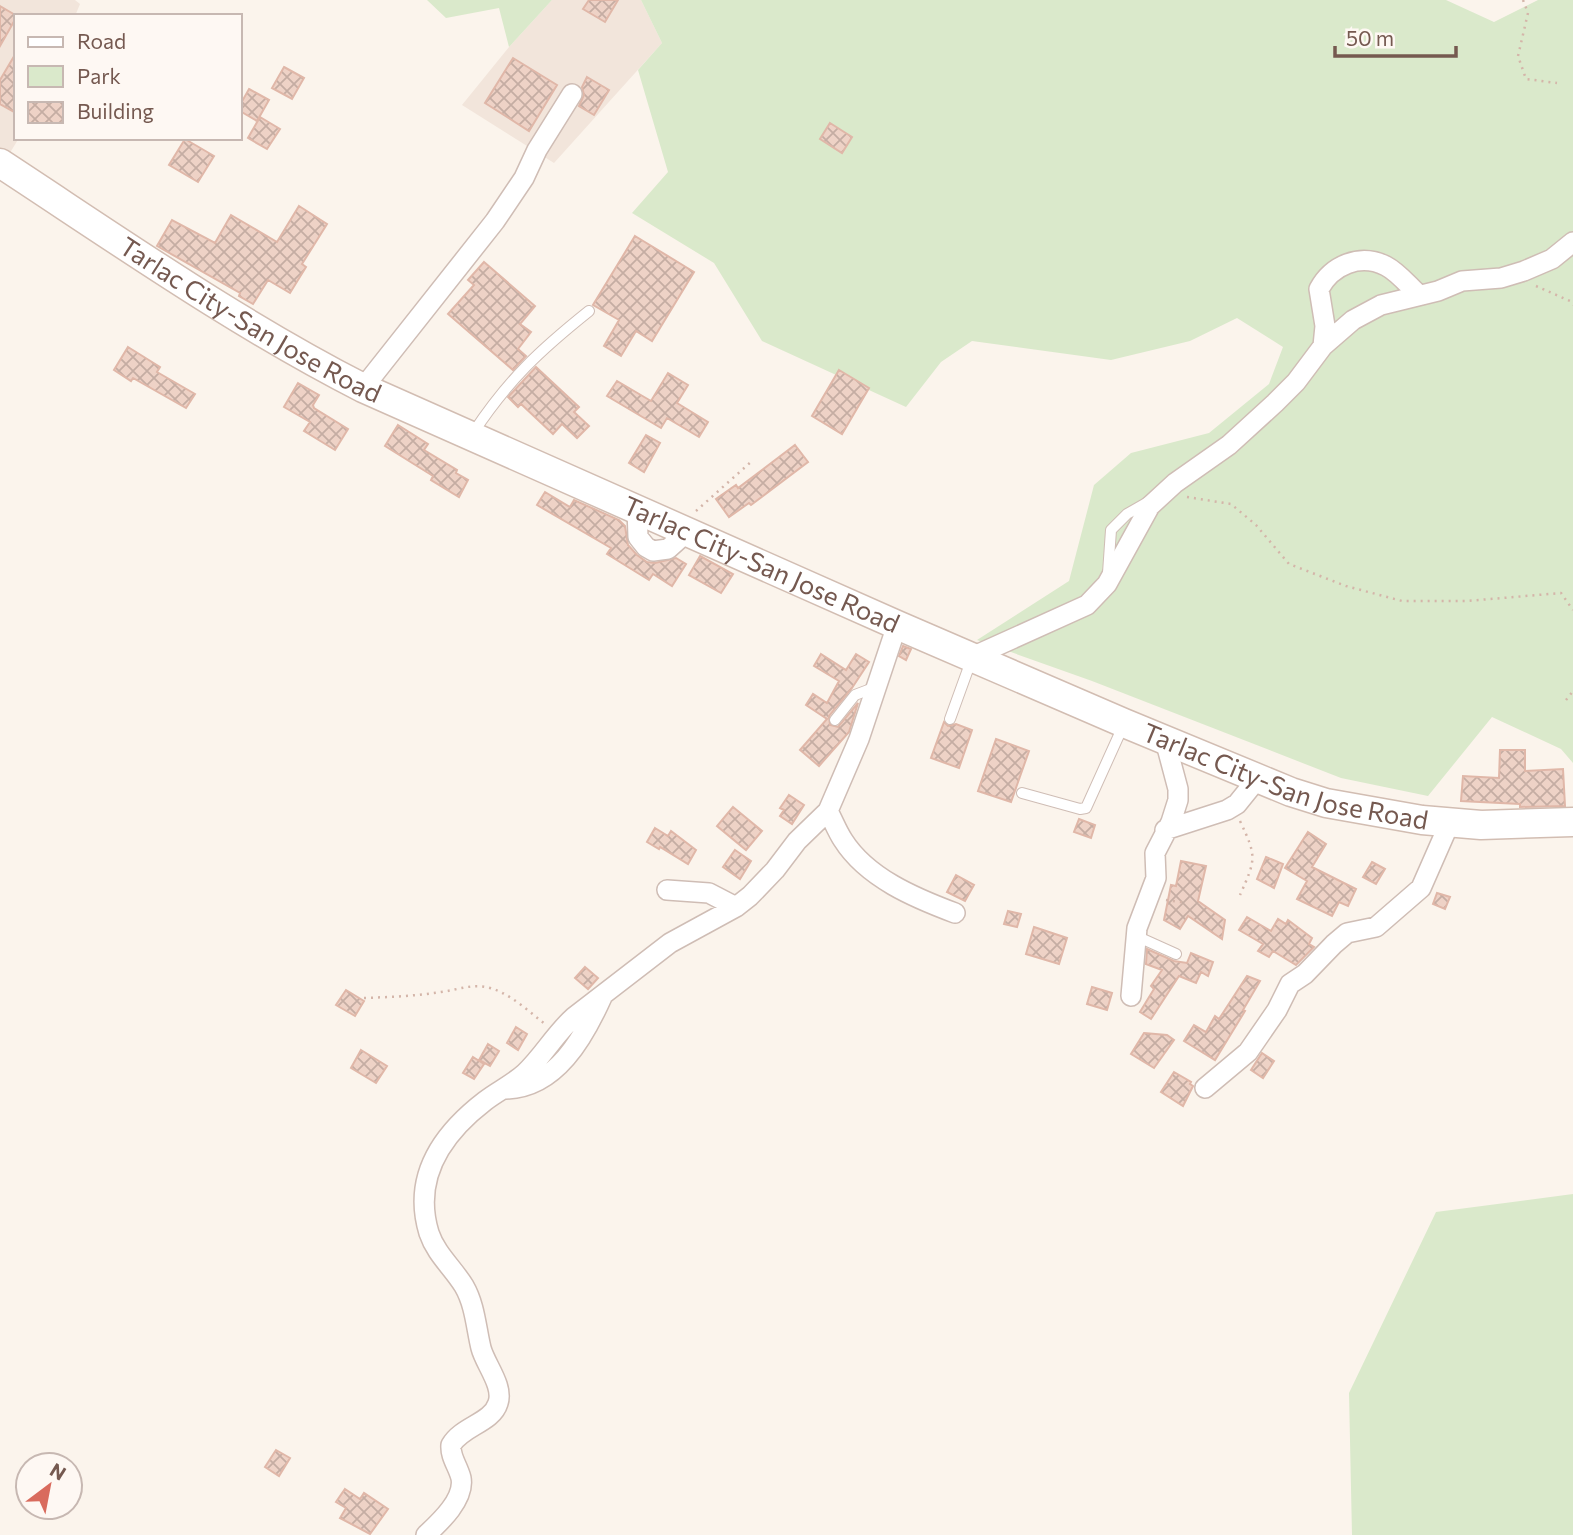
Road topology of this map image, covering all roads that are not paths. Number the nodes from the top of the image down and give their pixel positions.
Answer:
1 (572, 93) dead end
2 (0, 163) edge
3 (1573, 242) edge
4 (1419, 295) junction
5 (589, 311) dead end
6 (1323, 346) junction
7 (363, 388) junction
8 (471, 437) junction
9 (897, 625) junction
10 (972, 657) junction
11 (877, 687) junction
12 (950, 719) dead end
13 (835, 720) dead end
14 (1124, 723) junction
15 (1165, 740) junction
16 (1258, 778) junction
17 (1022, 793) dead end
18 (828, 811) junction
19 (1450, 822) junction
20 (1573, 822) edge
21 (1166, 830) junction
22 (667, 890) dead end
23 (736, 907) junction
24 (956, 913) dead end
25 (1136, 936) junction
26 (1176, 954) dead end
27 (602, 996) junction
28 (1130, 996) dead end
29 (1205, 1087) dead end
30 (503, 1090) junction
31 (426, 1535) edge

1 - 7 street
2 - 7 main road, Tarlac City-San Jose Road
3 - 4 street
4 - 6 street
4 - 6 street
5 - 8 lane
6 - 10 street
7 - 8 main road, Tarlac City-San Jose Road
8 - 9 main road, Tarlac City-San Jose Road
9 - 10 main road, Tarlac City-San Jose Road
9 - 11 street
10 - 12 lane
10 - 14 main road, Tarlac City-San Jose Road
11 - 13 lane
11 - 18 street
14 - 15 main road, Tarlac City-San Jose Road
14 - 17 lane
15 - 16 main road, Tarlac City-San Jose Road
15 - 21 street
16 - 19 main road, Tarlac City-San Jose Road
16 - 21 street
18 - 23 street
18 - 24 street
19 - 20 main road, Tarlac City-San Jose Road
19 - 29 street
21 - 25 street
22 - 23 street
23 - 27 street
25 - 26 lane
25 - 28 street
27 - 30 street
27 - 30 street
30 - 31 street

